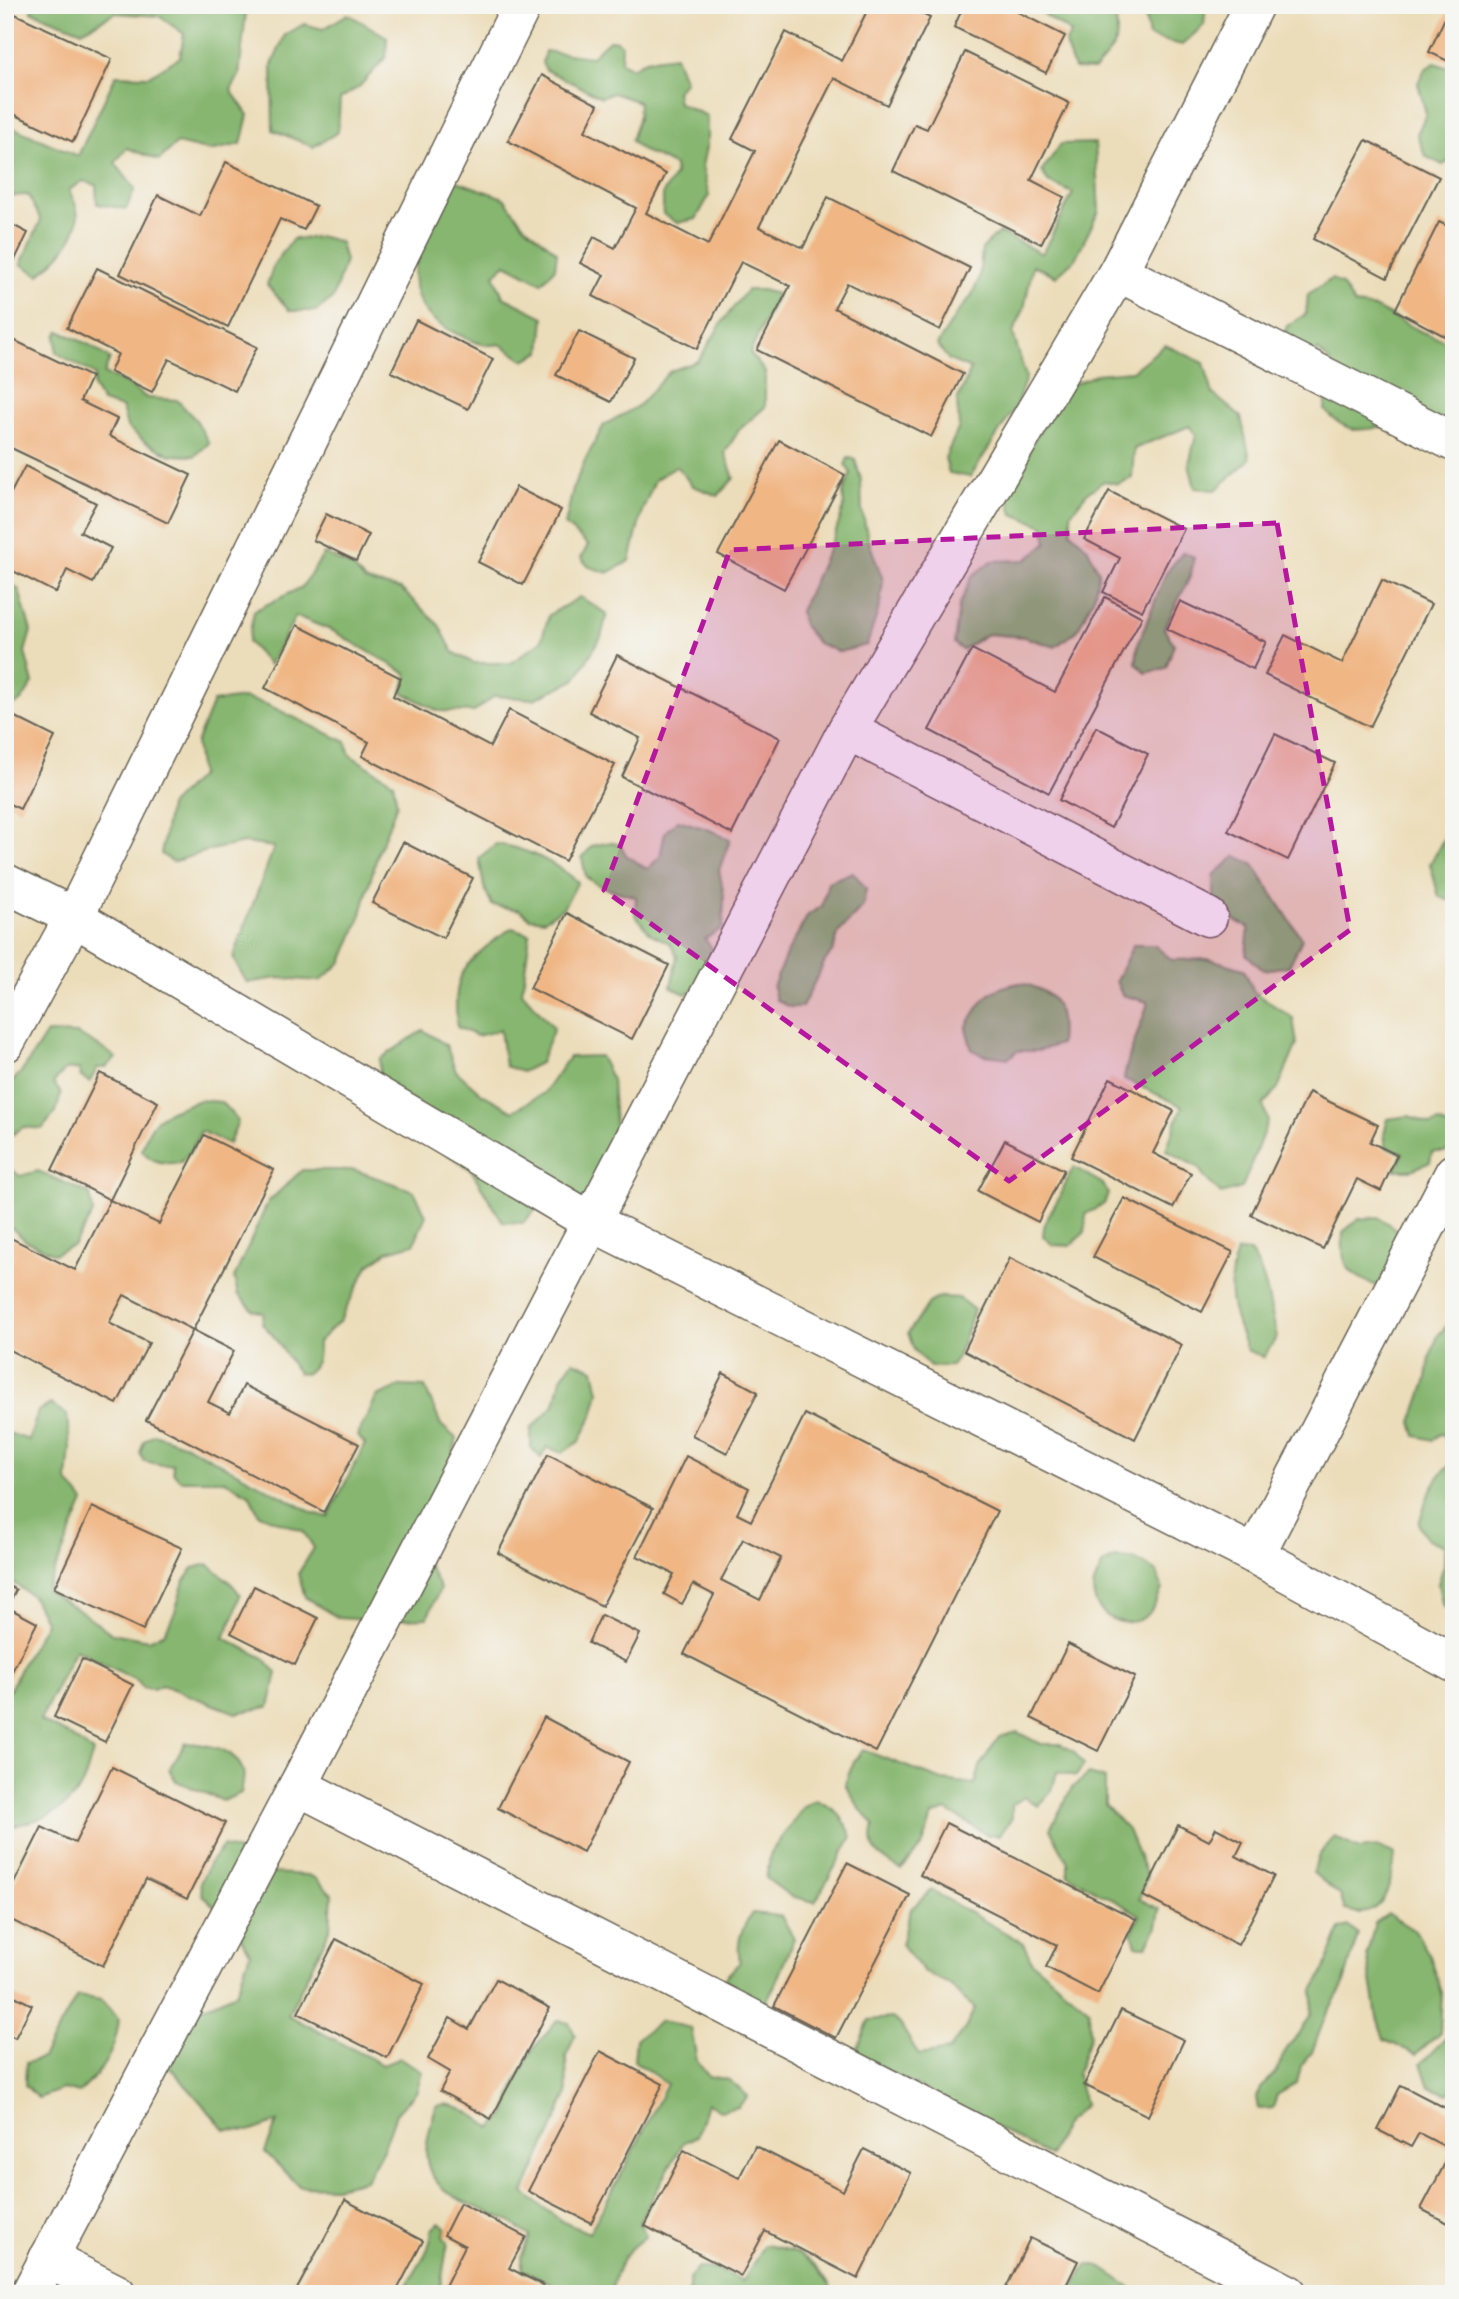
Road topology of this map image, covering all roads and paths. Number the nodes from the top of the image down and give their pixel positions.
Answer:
1 (522, 5) edge
2 (1254, 5) edge
3 (1118, 272) junction
4 (1454, 442) edge
5 (847, 730) junction
6 (5, 883) edge
7 (1208, 916) dead end
8 (74, 917) junction
9 (5, 1042) edge
10 (1454, 1173) edge
11 (590, 1221) junction
12 (1255, 1555) junction
13 (1454, 1662) edge
14 (298, 1786) junction
15 (48, 2259) junction
16 (30, 2294) edge
17 (117, 2294) edge
18 (1289, 2294) edge

1 - 8 street
2 - 3 street
3 - 4 street
3 - 5 street
5 - 7 street
5 - 11 street
6 - 8 street
8 - 9 street
8 - 11 street
10 - 12 street
11 - 12 street
11 - 14 street
12 - 13 street
14 - 15 street
14 - 18 street
15 - 16 street
15 - 17 street

